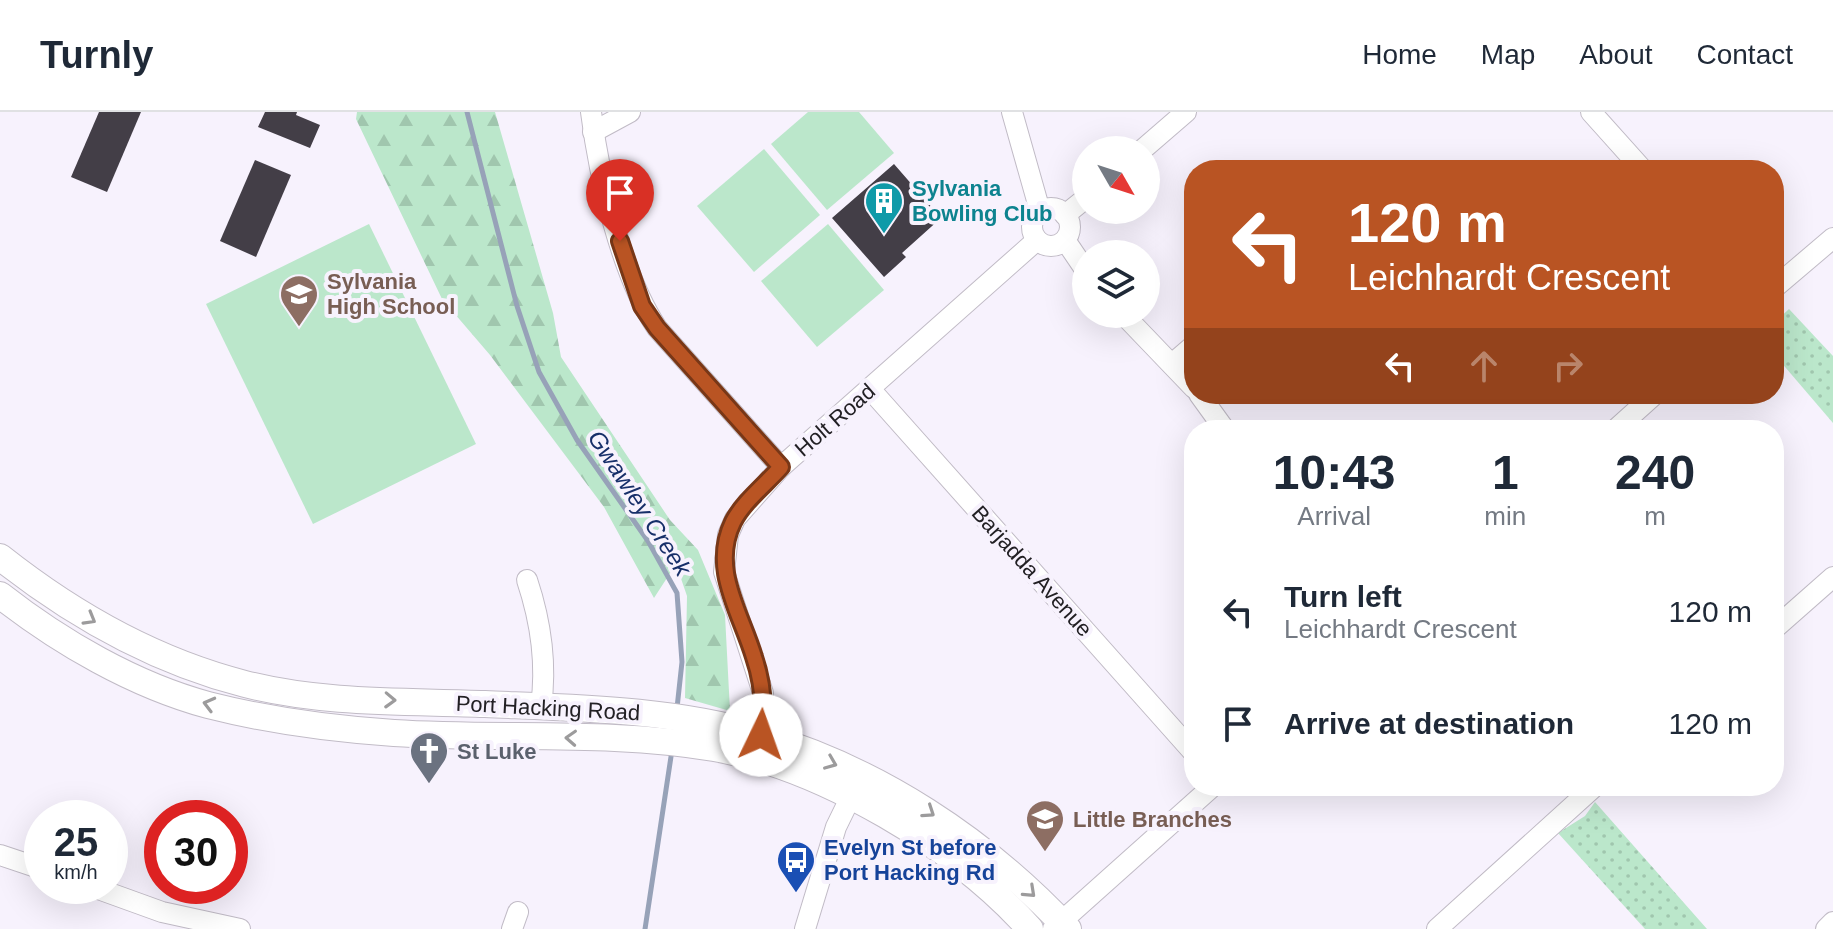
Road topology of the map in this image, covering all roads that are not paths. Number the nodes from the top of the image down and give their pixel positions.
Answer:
1 (630, 112) edge
2 (1012, 112) edge
3 (1186, 112) edge
4 (1591, 112) edge
5 (592, 122) edge
6 (1158, 136) edge
7 (1634, 160) edge
8 (1072, 209) edge
9 (1040, 211) junction
10 (1065, 215) junction
11 (1833, 238) edge
12 (1037, 240) junction
13 (1065, 240) junction
14 (1072, 250) edge
15 (1784, 280) edge
16 (1137, 328) edge
17 (1184, 354) edge
18 (1172, 364) junction
19 (1184, 377) edge
20 (870, 389) junction
21 (1644, 404) edge
22 (1626, 420) edge
23 (781, 467) junction
24 (0, 557) edge
25 (1833, 577) edge
26 (527, 580) dead end
27 (0, 595) edge
28 (1784, 620) edge
29 (541, 706) junction
30 (707, 735) junction
31 (761, 735) junction
32 (1184, 742) edge
33 (856, 786) junction
34 (1202, 796) edge
35 (1584, 796) edge
36 (0, 855) edge
37 (24, 863) edge
38 (128, 900) edge
39 (1833, 922) edge
40 (1061, 927) edge
41 (240, 929) edge
42 (805, 929) edge
43 (1030, 929) edge
44 (1437, 929) edge
45 (1826, 929) edge

1 - 5 street
2 - 9 street
3 - 6 street
4 - 7 street
5 - 23 street
8 - 10 street
9 - 10 street
9 - 12 street
10 - 13 street
11 - 15 street
12 - 13 street
12 - 20 street, Holt Road
13 - 14 street
16 - 18 street
17 - 18 street
18 - 19 street
20 - 23 street, Holt Road
20 - 32 street, Barjadda Avenue
21 - 22 street
23 - 31 street, Holt Road
24 -> 29 main road, Port Hacking Road
25 - 28 street
26 - 29 street
30 -> 27 main road, Port Hacking Road
29 - 30 main road, Port Hacking Road
30 - 31 main road, Port Hacking Road
30 - 33 main road, Port Hacking Road
31 -> 33 main road, Port Hacking Road
33 -> 40 main road, Port Hacking Road
33 - 42 street
33 - 43 main road, Port Hacking Road
34 - 40 street
35 - 44 street
36 - 37 street
38 - 41 street
39 - 45 street

